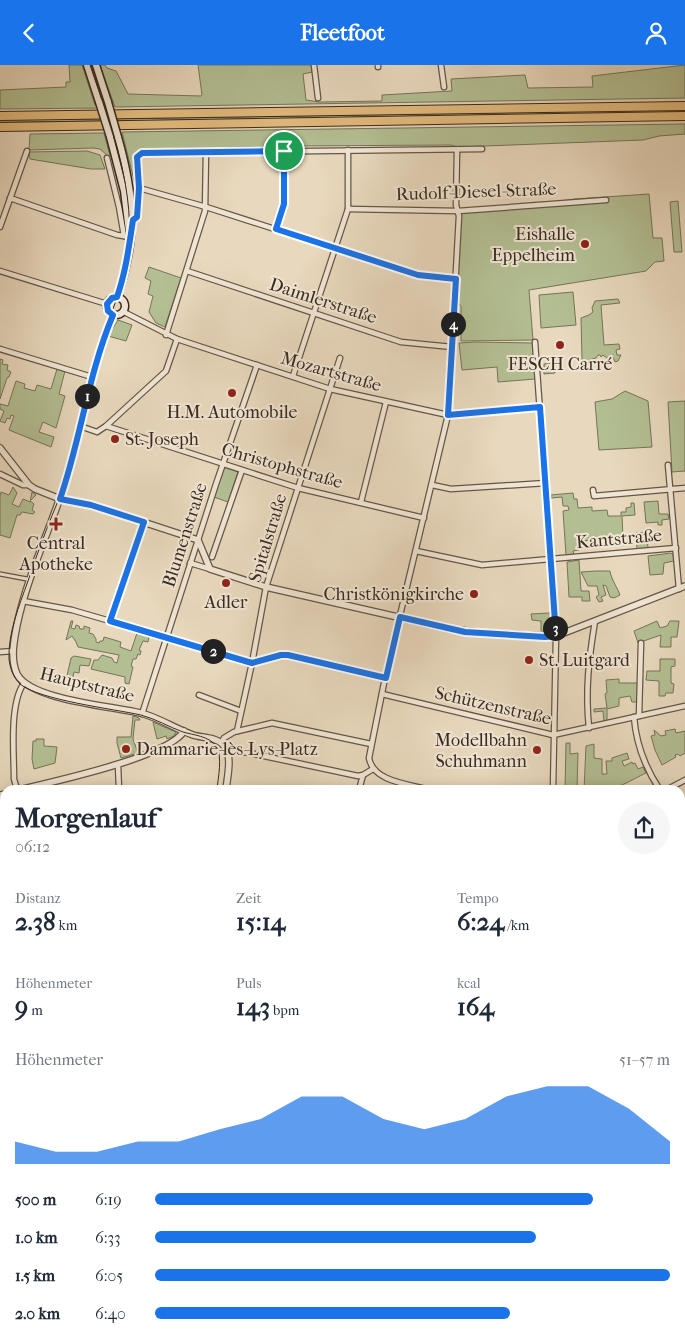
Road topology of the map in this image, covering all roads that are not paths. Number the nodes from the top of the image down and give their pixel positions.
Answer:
1 (87, 65) edge
2 (96, 65) edge
3 (314, 65) edge
4 (441, 65) edge
5 (444, 87) dead end
6 (318, 99) dead end
7 (685, 106) edge
8 (0, 116) edge
9 (685, 116) edge
10 (0, 127) edge
11 (482, 149) dead end
12 (348, 150) junction
13 (457, 150) junction
14 (27, 151) dead end
15 (284, 151) junction
16 (206, 152) junction
17 (106, 158) dead end
18 (139, 188) junction
19 (10, 198) junction
20 (606, 200) dead end
21 (206, 207) junction
22 (348, 209) junction
23 (458, 211) junction
24 (133, 220) junction
25 (0, 227) edge
26 (276, 229) junction
27 (127, 237) junction
28 (335, 247) junction
29 (0, 271) edge
30 (187, 271) junction
31 (456, 279) junction
32 (117, 297) junction
33 (107, 304) junction
34 (124, 312) junction
35 (314, 313) junction
36 (113, 315) junction
37 (166, 335) junction
38 (178, 339) junction
39 (535, 342) dead end
40 (452, 347) junction
41 (0, 349) edge
42 (340, 358) dead end
43 (257, 365) junction
44 (293, 376) junction
45 (92, 377) junction
46 (330, 389) junction
47 (386, 402) junction
48 (540, 407) junction
49 (448, 415) junction
50 (80, 426) junction
51 (106, 426) junction
52 (0, 448) edge
53 (222, 464) junction
54 (668, 465) dead end
55 (242, 470) junction
56 (0, 474) edge
57 (546, 483) junction
58 (29, 485) junction
59 (432, 485) junction
60 (298, 488) junction
61 (685, 488) edge
62 (670, 489) junction
63 (593, 490) dead end
64 (60, 499) junction
65 (361, 502) junction
66 (424, 518) junction
67 (144, 522) junction
68 (198, 540) junction
69 (676, 547) junction
70 (416, 551) junction
71 (212, 557) dead end
72 (552, 559) junction
73 (190, 563) junction
74 (210, 569) junction
75 (0, 574) edge
76 (27, 579) dead end
77 (266, 587) junction
78 (682, 588) edge
79 (24, 601) junction
80 (400, 617) junction
81 (110, 621) junction
82 (595, 621) junction
83 (556, 636) junction
84 (166, 638) junction
85 (641, 643) dead end
86 (13, 651) junction
87 (0, 652) edge
88 (252, 663) junction
89 (386, 678) junction
90 (24, 683) junction
91 (382, 694) junction
92 (198, 695) dead end
93 (685, 706) edge
94 (241, 711) junction
95 (142, 714) junction
96 (637, 717) junction
97 (589, 728) junction
98 (184, 731) junction
99 (237, 731) junction
100 (553, 735) junction
101 (371, 744) junction
102 (224, 746) junction
103 (118, 765) junction
104 (373, 769) junction
105 (363, 775) junction
106 (16, 785) edge
107 (39, 785) edge
108 (120, 785) edge
109 (226, 785) edge
110 (360, 785) edge
111 (411, 785) edge
112 (553, 785) edge
113 (657, 785) edge

1 - 27 main road, bridge
2 - 24 main road, bridge
3 - 6 street
4 - 5 street
7 - 8 highway
9 - 10 highway
11 - 13 street
12 - 13 street
12 - 15 street
12 - 22 street
13 - 23 street
14 - 19 street
15 - 16 street
15 - 26 street
16 - 18 street
16 - 21 street
17 - 27 street
18 - 21 street
18 - 24 street
19 - 25 street
19 - 27 street
20 - 23 street, Rudolf-Diesel-Straße
21 - 26 street
21 - 30 street
22 - 23 street, Rudolf-Diesel-Straße
22 - 28 street
23 - 31 street
24 - 27 main road
26 - 28 street
27 - 32 main road
28 - 31 street
28 - 35 street
29 - 33 street
30 - 35 street, Daimlerstraße
30 - 37 street
31 - 40 street
32 - 33 main road
32 - 34 main road
33 - 36 main road
34 - 36 main road
34 - 37 street, Mozartstraße
35 - 40 street, Daimlerstraße
35 - 44 street
36 - 45 street, Hauptstraße
37 - 38 street, Mozartstraße
38 - 43 street, Mozartstraße
38 - 51 street
39 - 48 street
40 - 49 street
41 - 45 street
42 - 46 street, Spitalstraße
43 - 44 street, Mozartstraße
43 - 53 street, Blumenstraße
44 - 46 street, Mozartstraße
45 - 50 street, Hauptstraße
46 - 47 street, Mozartstraße
46 - 60 street, Spitalstraße
47 - 49 street, Mozartstraße
47 - 65 street
48 - 49 street, Mozartstraße
48 - 57 street
49 - 59 street
50 - 51 street
50 - 64 street, Hauptstraße
51 - 53 street, Christophstraße
52 - 58 street
53 - 55 street, Christophstraße
53 - 68 street, Blumenstraße
54 - 62 street
55 - 60 street, Christophstraße
55 - 71 street
56 - 58 street
57 - 59 street
57 - 72 street
58 - 64 street
59 - 66 street
60 - 65 street, Christophstraße
60 - 77 street, Spitalstraße
61 - 62 street
62 - 63 street
62 - 69 street
64 - 67 street
64 - 79 street, Hauptstraße
65 - 66 street, Christophstraße
66 - 70 street
67 - 68 street
67 - 81 street
68 - 73 street, Blumenstraße
68 - 74 street
69 - 72 street, Kantstraße
69 - 78 street
70 - 72 street, Kantstraße
70 - 80 street
72 - 83 street
73 - 74 street
73 - 84 street, Blumenstraße
74 - 77 street
75 - 76 street
77 - 80 street
77 - 88 street, Spitalstraße
78 - 82 street
79 - 81 street
79 - 86 street, Hauptstraße
80 - 83 street
80 - 89 street
81 - 84 street
82 - 83 street
82 - 97 street
83 - 100 street
84 - 88 street
84 - 95 street, Blumenstraße
85 - 96 street
86 - 87 street
86 - 90 street, Hauptstraße
88 - 89 street
88 - 94 street, Spitalstraße
89 - 91 street
90 - 95 street, Hauptstraße
90 - 106 street
91 - 100 street, Schützenstraße
91 - 101 street
92 - 94 street
93 - 96 street, Schützenstraße
94 - 99 street, Spitalstraße
95 - 98 street, Hauptstraße
96 - 97 street, Schützenstraße
96 - 113 street
97 - 100 street, Schützenstraße
98 - 102 street, Hauptstraße
98 - 103 street
99 - 101 street
99 - 102 street
100 - 112 street
101 - 104 street
102 - 105 street
102 - 109 street
103 - 107 street
103 - 108 street
104 - 105 street
104 - 111 street
105 - 110 street

